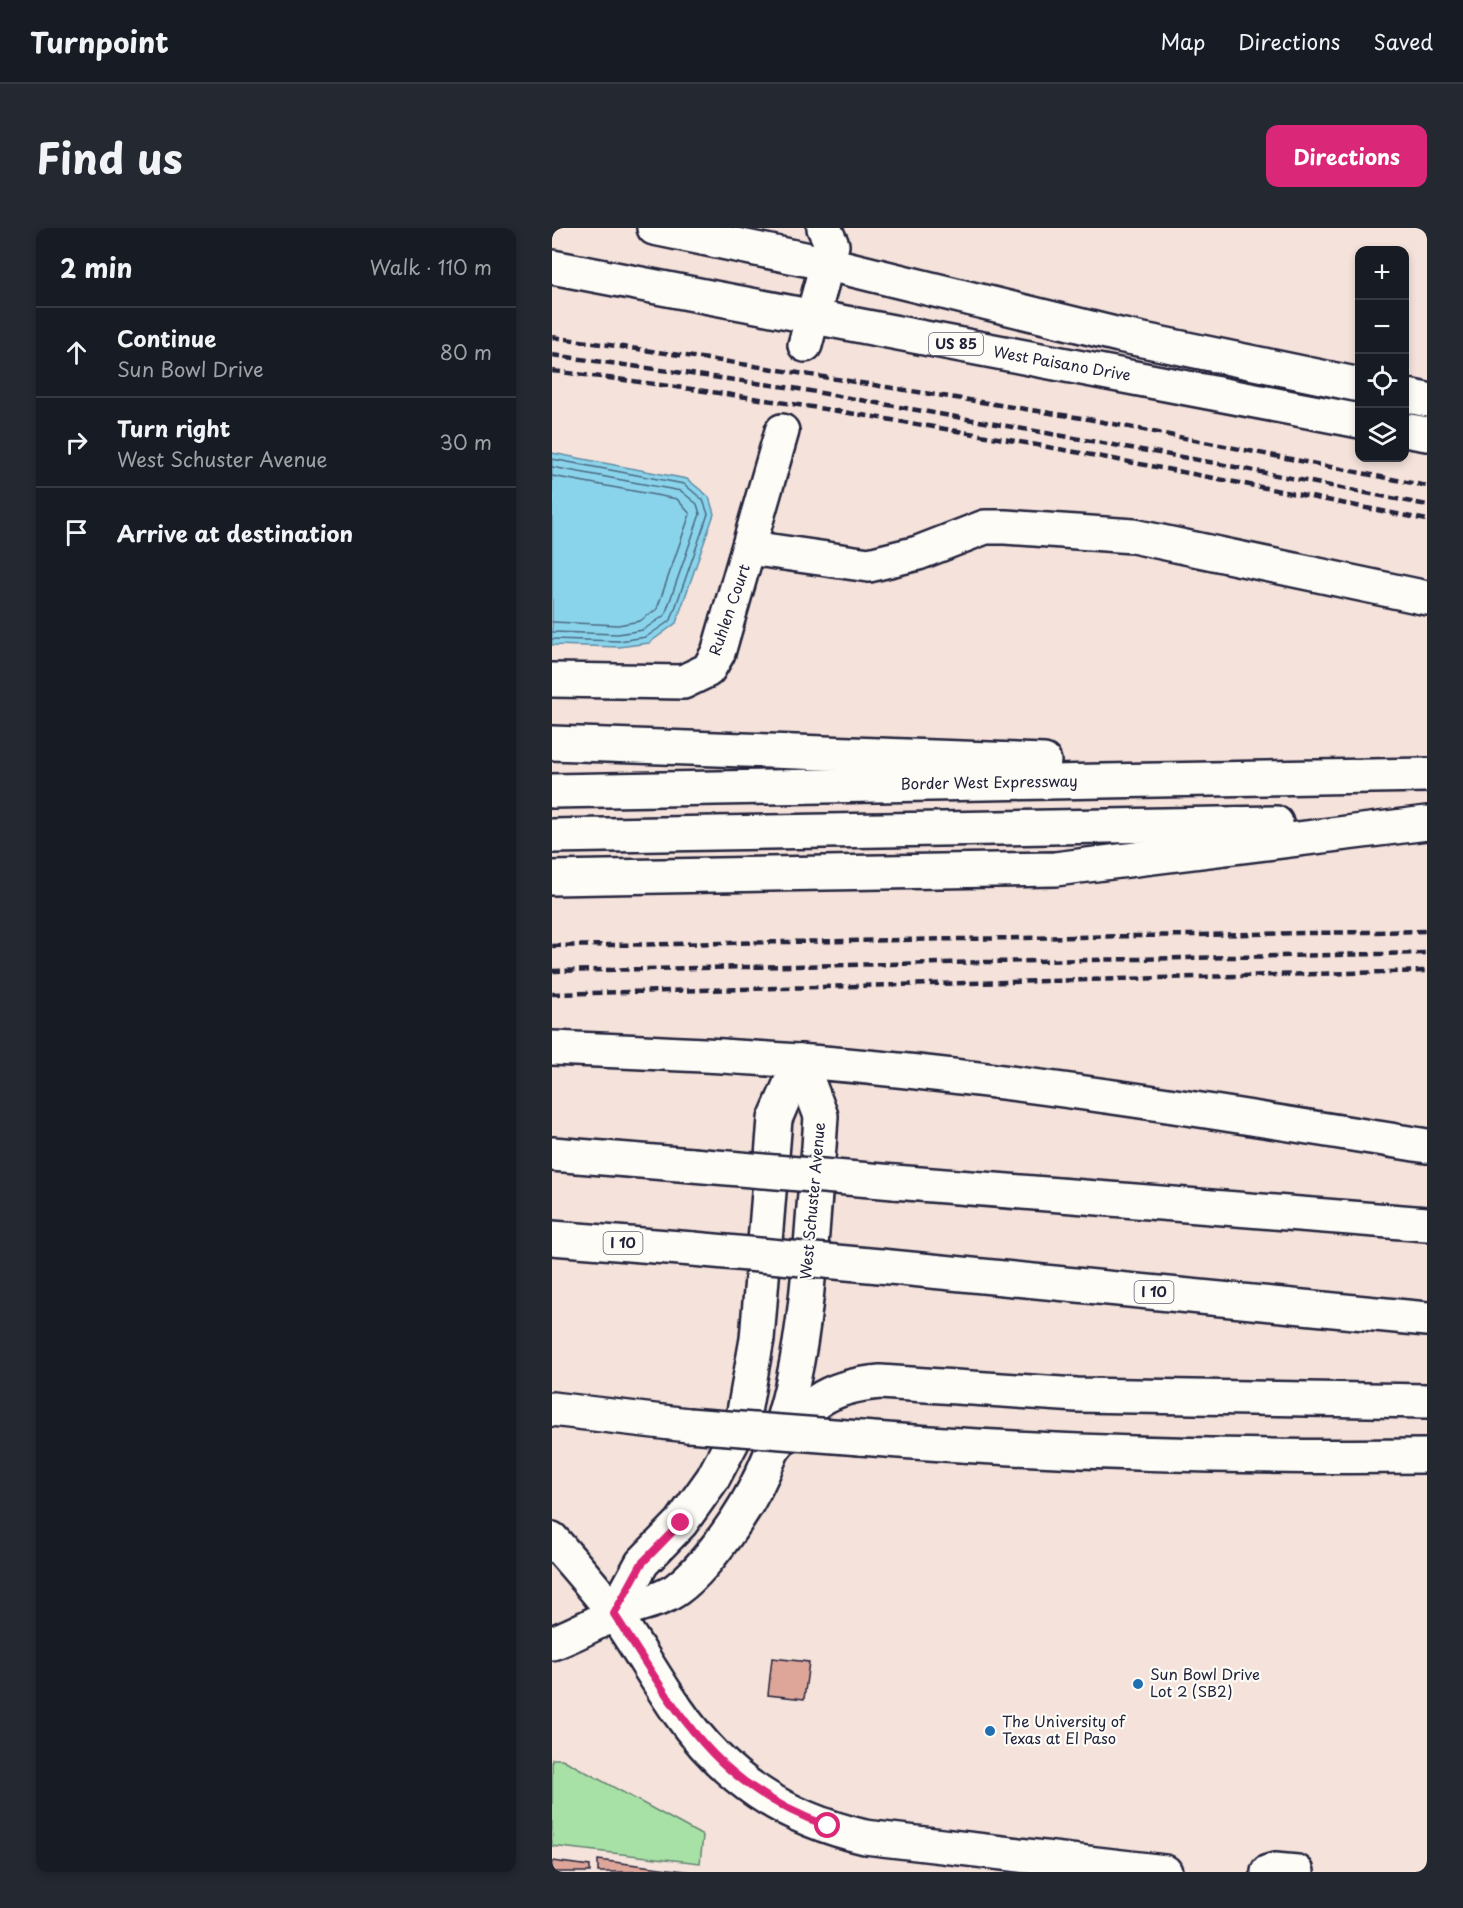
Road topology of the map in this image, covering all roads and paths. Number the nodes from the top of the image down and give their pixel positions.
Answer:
1 (654, 228) edge
2 (824, 228) edge
3 (829, 264) junction
4 (552, 267) edge
5 (809, 331) junction
6 (1355, 385) edge
7 (1409, 396) edge
8 (1427, 400) edge
9 (1355, 420) edge
10 (782, 431) dead end
11 (1409, 431) edge
12 (1427, 434) edge
13 (750, 549) junction
14 (1427, 598) edge
15 (552, 680) edge
16 (552, 743) edge
17 (1422, 775) edge
18 (552, 791) edge
19 (1427, 822) edge
20 (552, 836) edge
21 (552, 878) edge
22 (552, 1048) edge
23 (800, 1061) junction
24 (1427, 1146) edge
25 (552, 1154) edge
26 (1427, 1224) edge
27 (552, 1238) edge
28 (1427, 1319) edge
29 (1427, 1401) edge
30 (552, 1409) edge
31 (774, 1448) junction
32 (1427, 1456) edge
33 (552, 1539) edge
34 (614, 1614) junction
35 (552, 1643) edge
36 (1165, 1872) edge
37 (1268, 1872) edge
38 (1297, 1872) edge

1 - 3 main road
2 - 3 main road
3 - 5 main road
3 - 6 main road
4 - 5 main road, West Paisano Drive / US 85
5 - 9 main road, West Paisano Drive / US 85
7 - 8 main road
10 - 13 main road, Ruhlen Court
11 - 12 main road
13 - 14 main road
13 - 15 main road, Ruhlen Court
16 - 17 main road
17 - 18 main road, Border West Expressway
19 - 20 main road
19 - 21 main road
22 - 23 main road
23 - 24 main road
23 - 31 main road, West Schuster Avenue
23 - 34 main road
25 - 26 main road, bridge
27 - 28 main road, I 10, bridge
29 - 31 main road
30 - 32 main road, bridge
31 - 34 main road, West Schuster Avenue
33 - 34 main road
34 - 35 main road, West Schuster Avenue
34 - 36 main road
37 - 38 main road

